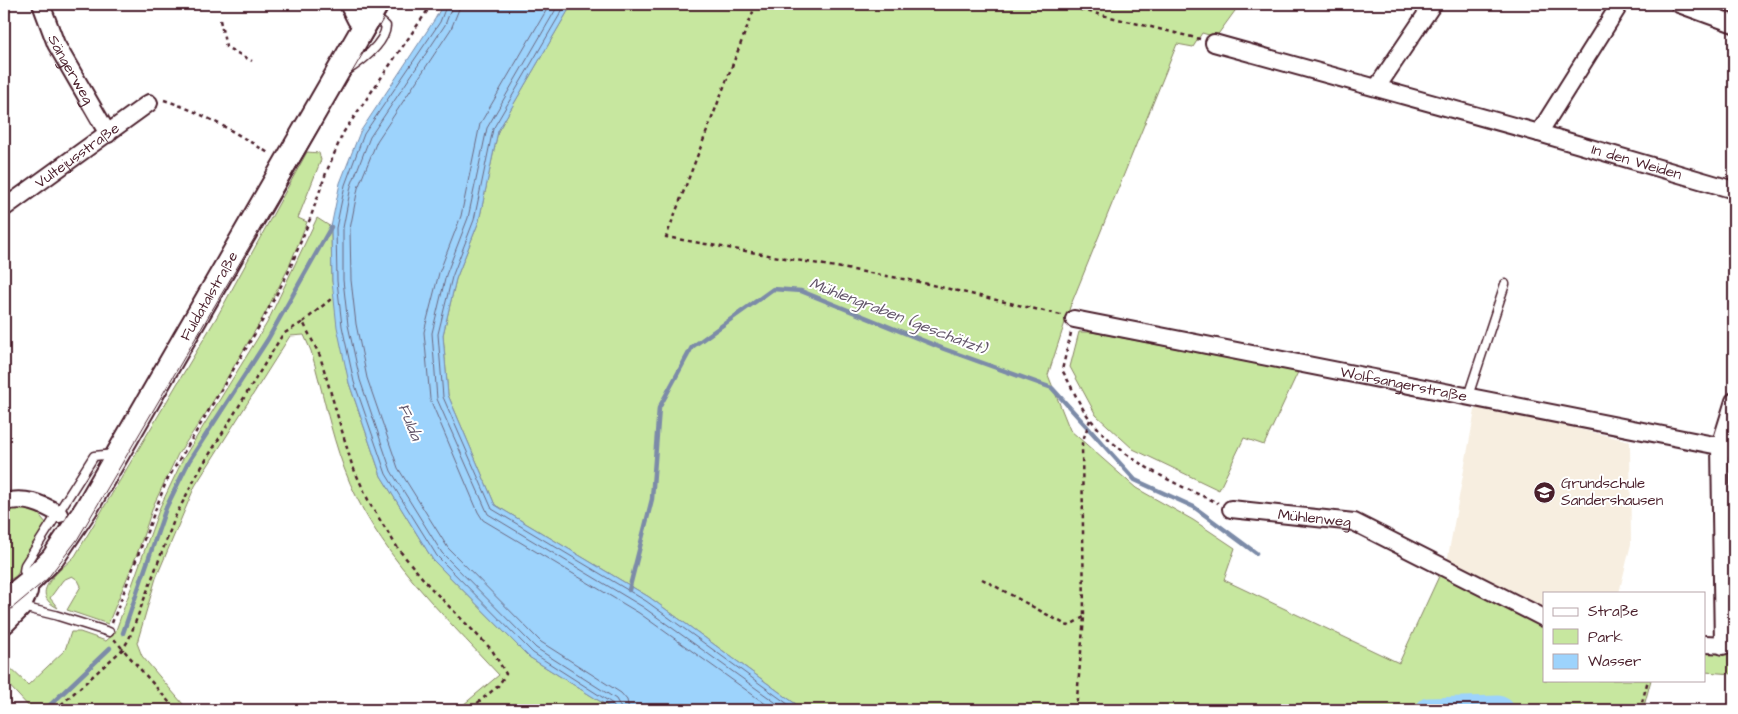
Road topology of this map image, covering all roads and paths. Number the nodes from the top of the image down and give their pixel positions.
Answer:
1 (41, 4) edge
2 (348, 4) edge
3 (432, 4) edge
4 (756, 4) edge
5 (1052, 4) edge
6 (1057, 4) edge
7 (1433, 4) edge
8 (1620, 4) edge
9 (1679, 4) edge
10 (371, 14) edge
11 (220, 20) dead end
12 (1734, 24) edge
13 (1214, 43) joint
14 (252, 61) dead end
15 (1377, 87) junction
16 (149, 103) joint
17 (1539, 132) junction
18 (108, 134) junction
19 (275, 158) dead end
20 (1734, 190) edge
21 (4, 208) edge
22 (1505, 284) dead end
23 (332, 299) dead end
24 (1074, 318) junction
25 (303, 322) junction
26 (1468, 396) junction
27 (1734, 401) edge
28 (1090, 420) junction
29 (1727, 447) edge
30 (117, 454) junction
31 (4, 502) edge
32 (1231, 509) joint
33 (59, 514) junction
34 (982, 579) dead end
35 (30, 580) junction
36 (9, 610) edge
37 (1543, 617) edge
38 (1084, 618) junction
39 (109, 632) junction
40 (1706, 644) edge
41 (1729, 645) edge
42 (123, 649) junction
43 (1647, 682) edge
44 (55, 710) edge
45 (176, 710) edge
46 (469, 710) edge
47 (1076, 710) edge
48 (1640, 710) edge

1 - 18 street, Sängerweg
2 - 10 street
3 - 39 path
4 - 24 path
5 - 6 path
6 - 13 path
7 - 15 street
8 - 17 street
9 - 12 street
10 - 30 main road, Fuldatalstraße
11 - 14 path
13 - 15 street, In den Weiden
15 - 17 street, In den Weiden
16 - 18 street, Vultejusstraße
16 - 19 path
17 - 20 street, In den Weiden
18 - 21 street, Vultejusstraße
22 - 26 lane
23 - 25 path
24 - 26 street, Wolfsangerstraße
24 - 28 path
25 - 42 path
25 - 46 path
26 - 29 street, Wolfsangerstraße
27 - 29 street
28 - 32 path
28 - 38 path
29 - 41 street
30 - 33 lane
30 - 35 main road, Fuldatalstraße
31 - 33 street
32 - 37 street, Mühlenweg
33 - 35 lane
34 - 38 path
35 - 36 main road, Fuldatalstraße
36 - 39 lane
38 - 47 path
39 - 42 path
40 - 41 street
42 - 44 path
42 - 45 path
43 - 48 path

